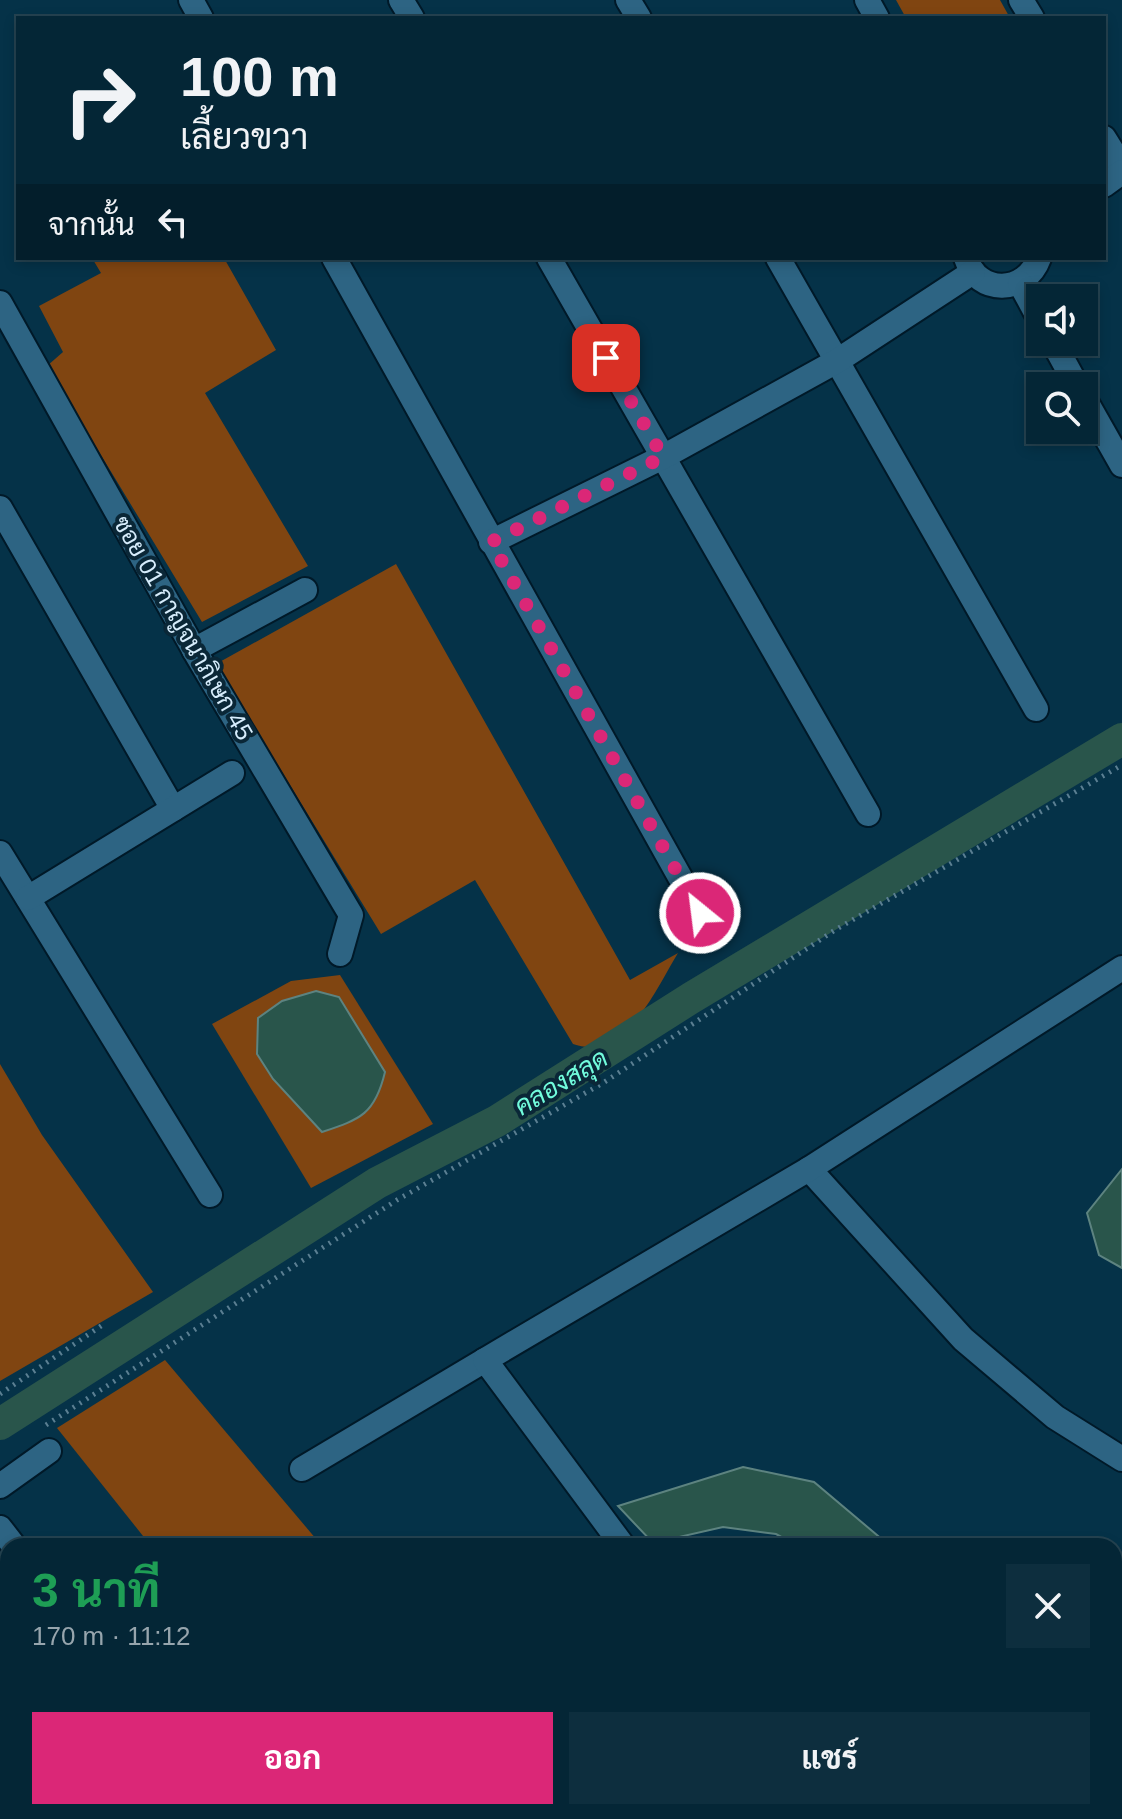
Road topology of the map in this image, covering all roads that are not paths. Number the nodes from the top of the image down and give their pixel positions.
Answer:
1 (1106, 142) edge
2 (1122, 170) edge
3 (1106, 183) edge
4 (335, 260) edge
5 (550, 260) edge
6 (779, 260) edge
7 (1038, 260) edge
8 (970, 265) edge
9 (1020, 283) junction
10 (1026, 294) edge
11 (0, 303) edge
12 (837, 361) junction
13 (1098, 423) edge
14 (663, 457) junction
15 (1122, 465) edge
16 (0, 508) edge
17 (491, 542) junction
18 (305, 590) dead end
19 (194, 650) junction
20 (1036, 709) dead end
21 (232, 773) dead end
22 (173, 809) junction
23 (868, 814) dead end
24 (0, 853) edge
25 (28, 898) junction
26 (700, 913) dead end
27 (340, 954) dead end
28 (1122, 968) edge
29 (809, 1169) junction
30 (210, 1195) dead end
31 (485, 1360) junction
32 (45, 1440) road end
33 (1122, 1459) edge
34 (302, 1469) dead end
35 (0, 1486) edge
36 (617, 1538) edge

1 - 2 street
2 - 3 street
4 - 17 street
5 - 14 street
6 - 12 street
7 - 9 street
8 - 9 street
8 - 12 street
9 - 10 street
11 - 19 street, ซอย 01 กาญจนาภิเษก 45
12 - 14 street
12 - 20 street
13 - 15 street
14 - 17 street
14 - 23 street
16 - 22 street
17 - 26 street
18 - 19 street
19 - 27 street, ซอย 01 กาญจนาภิเษก 45
21 - 22 street
22 - 25 street
24 - 25 street
25 - 30 street
28 - 29 street
29 - 31 street
29 - 33 street
31 - 34 street
31 - 36 street
32 - 35 street

